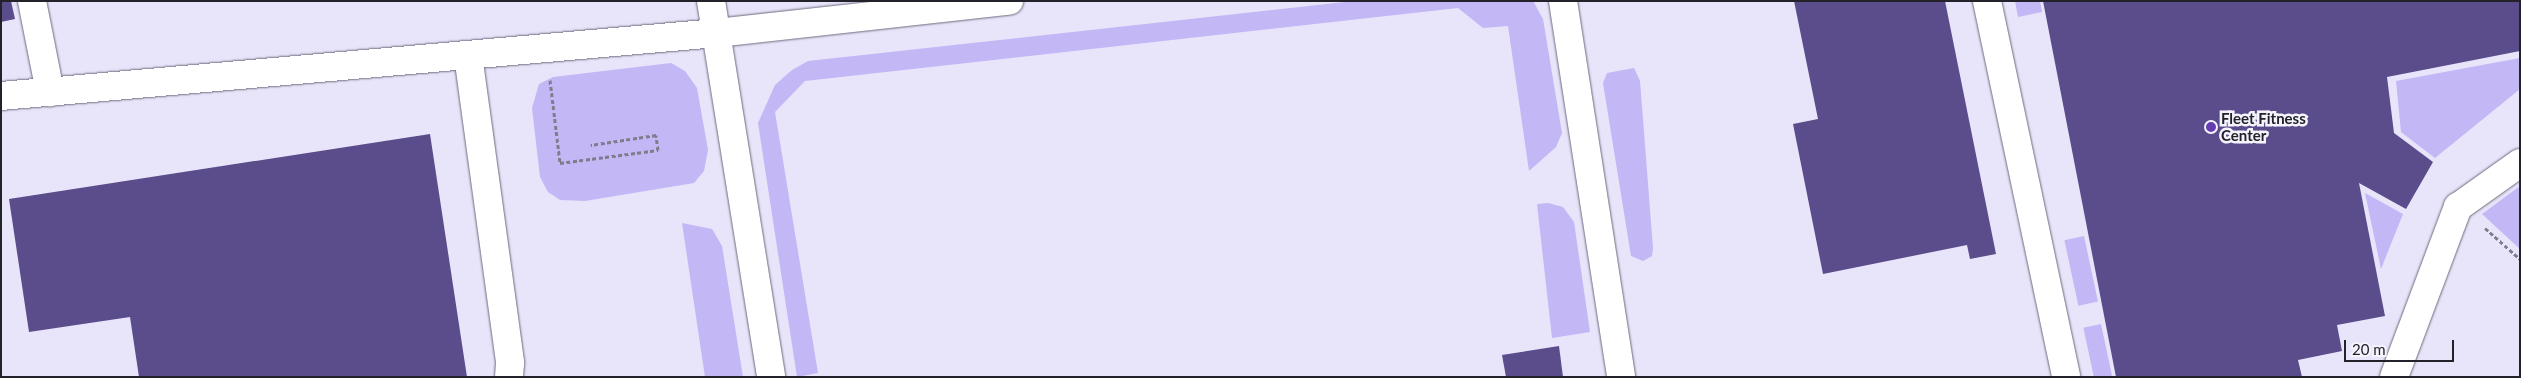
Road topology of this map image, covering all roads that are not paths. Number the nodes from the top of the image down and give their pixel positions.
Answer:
1 (32, 1) edge
2 (711, 1) edge
3 (1009, 1) edge
4 (1563, 1) edge
5 (1987, 1) edge
6 (717, 33) junction
7 (468, 55) junction
8 (50, 92) junction
9 (1, 96) edge
10 (2520, 163) edge
11 (509, 377) edge
12 (771, 377) edge
13 (1621, 377) edge
14 (2066, 377) edge
15 (2394, 377) edge

1 - 8 street
2 - 6 street
3 - 6 street
4 - 13 street
5 - 14 street
6 - 7 street
6 - 12 street
7 - 8 street
7 - 11 street
8 - 9 street
10 - 15 street

